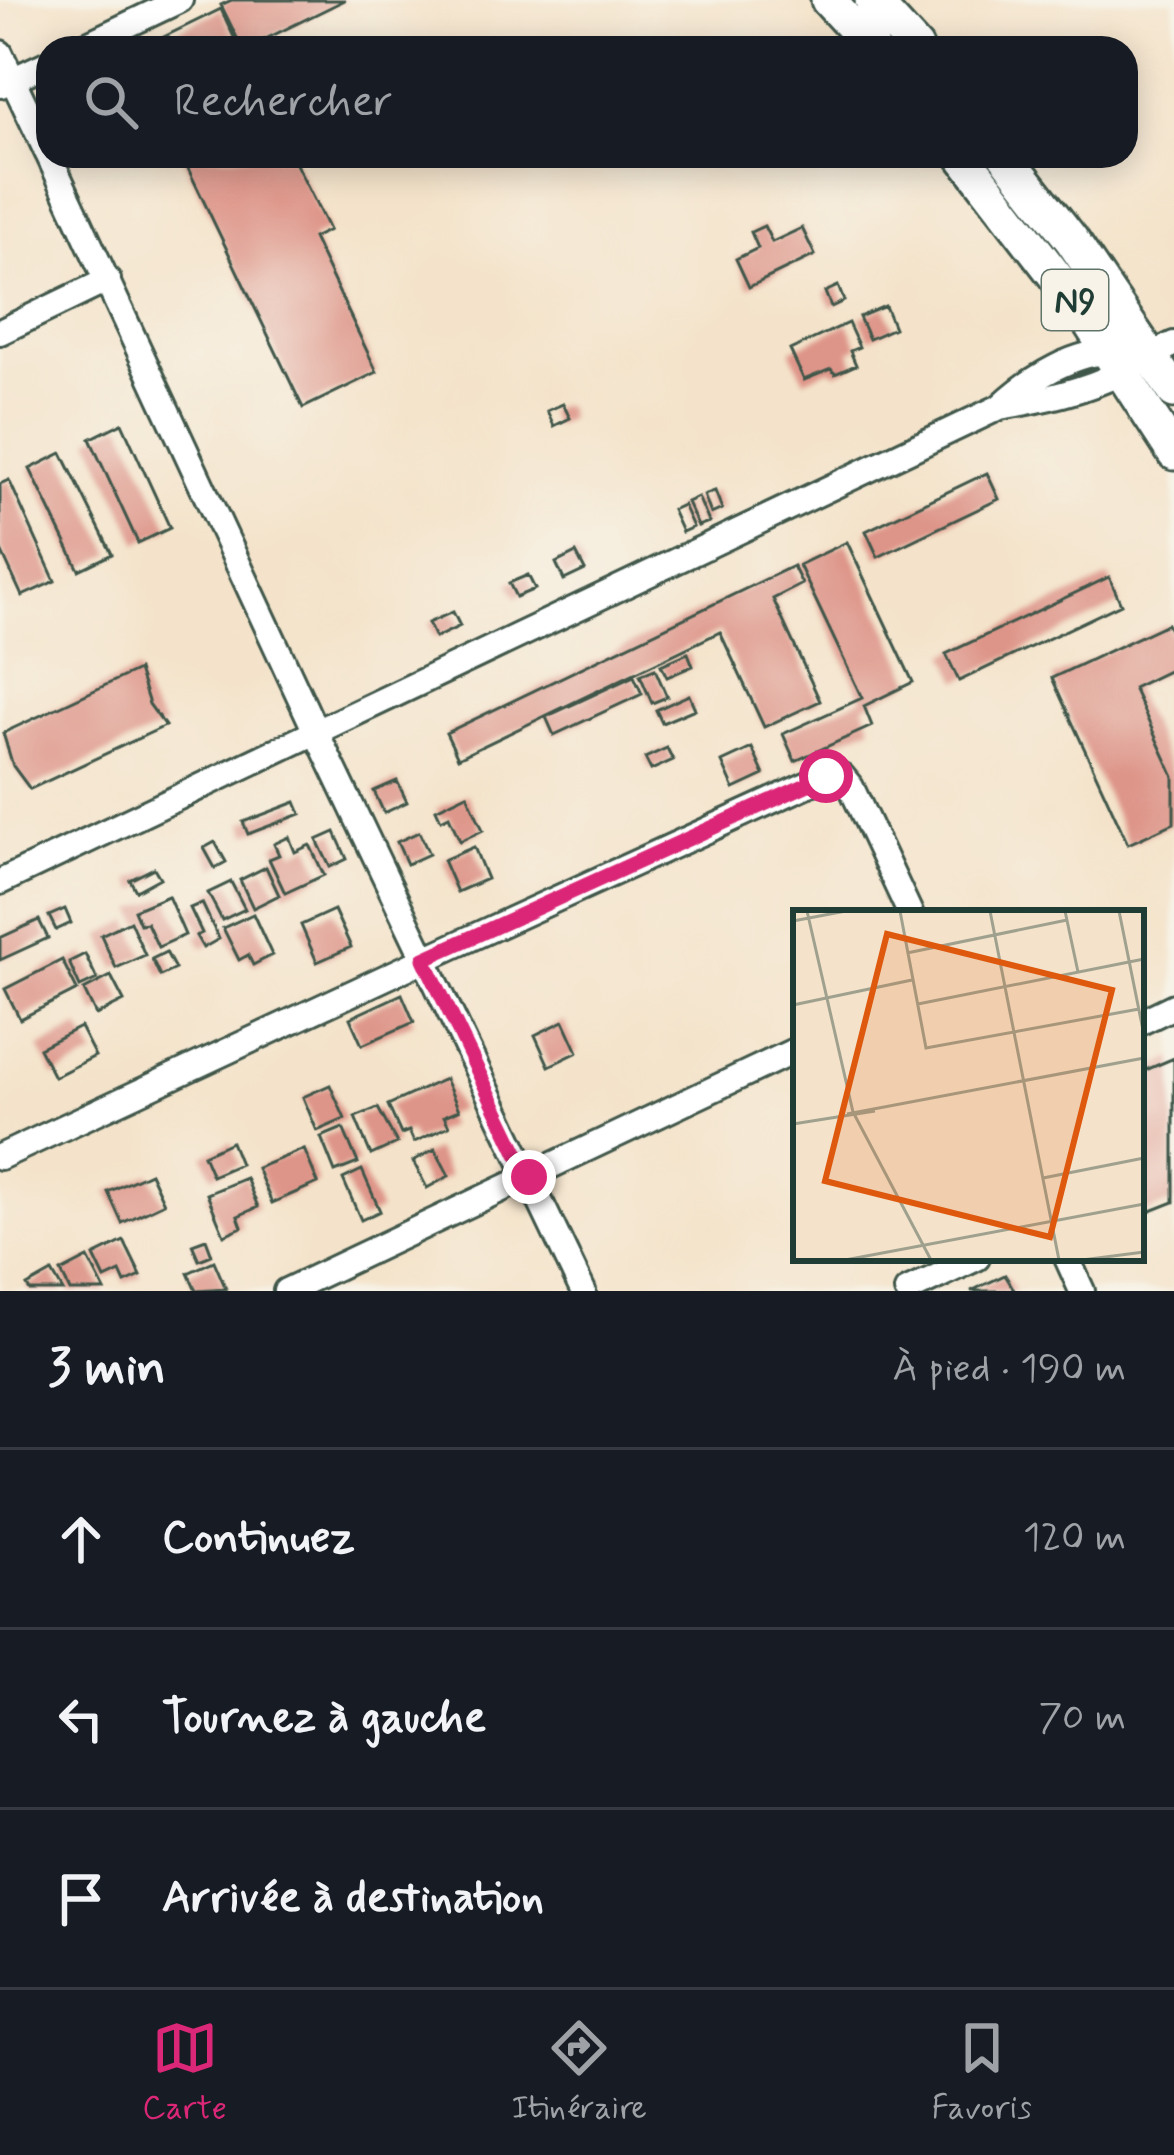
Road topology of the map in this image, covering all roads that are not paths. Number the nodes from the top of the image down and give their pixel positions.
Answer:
1 (180, 0) edge
2 (828, 0) edge
3 (872, 0) edge
4 (104, 36) edge
5 (861, 36) edge
6 (905, 36) edge
7 (0, 52) edge
8 (36, 68) edge
9 (6, 82) edge
10 (36, 134) edge
11 (54, 168) edge
12 (972, 168) edge
13 (1016, 168) edge
14 (108, 280) junction
15 (0, 332) edge
16 (1139, 355) edge
17 (1174, 391) edge
18 (1174, 453) edge
19 (316, 731) junction
20 (0, 881) edge
21 (909, 910) edge
22 (424, 959) junction
23 (1174, 1006) edge
24 (1144, 1021) edge
25 (793, 1051) edge
26 (0, 1157) edge
27 (529, 1177) junction
28 (971, 1261) edge
29 (1068, 1261) edge
30 (286, 1291) edge
31 (583, 1291) edge
32 (908, 1291) edge
33 (1082, 1291) edge

1 - 4 street
2 - 5 highway
3 - 6 highway
7 - 9 street
8 - 9 street
9 - 10 street
11 - 14 street
12 - 16 highway, N9
13 - 16 highway, N9
14 - 15 street
14 - 19 street
16 - 17 highway, N9
16 - 18 highway, N9
16 - 19 street
19 - 20 street
19 - 22 street
21 - 22 street
22 - 26 street
22 - 27 street
23 - 24 street
25 - 27 street
27 - 30 street
27 - 31 street
28 - 32 street
29 - 33 street

